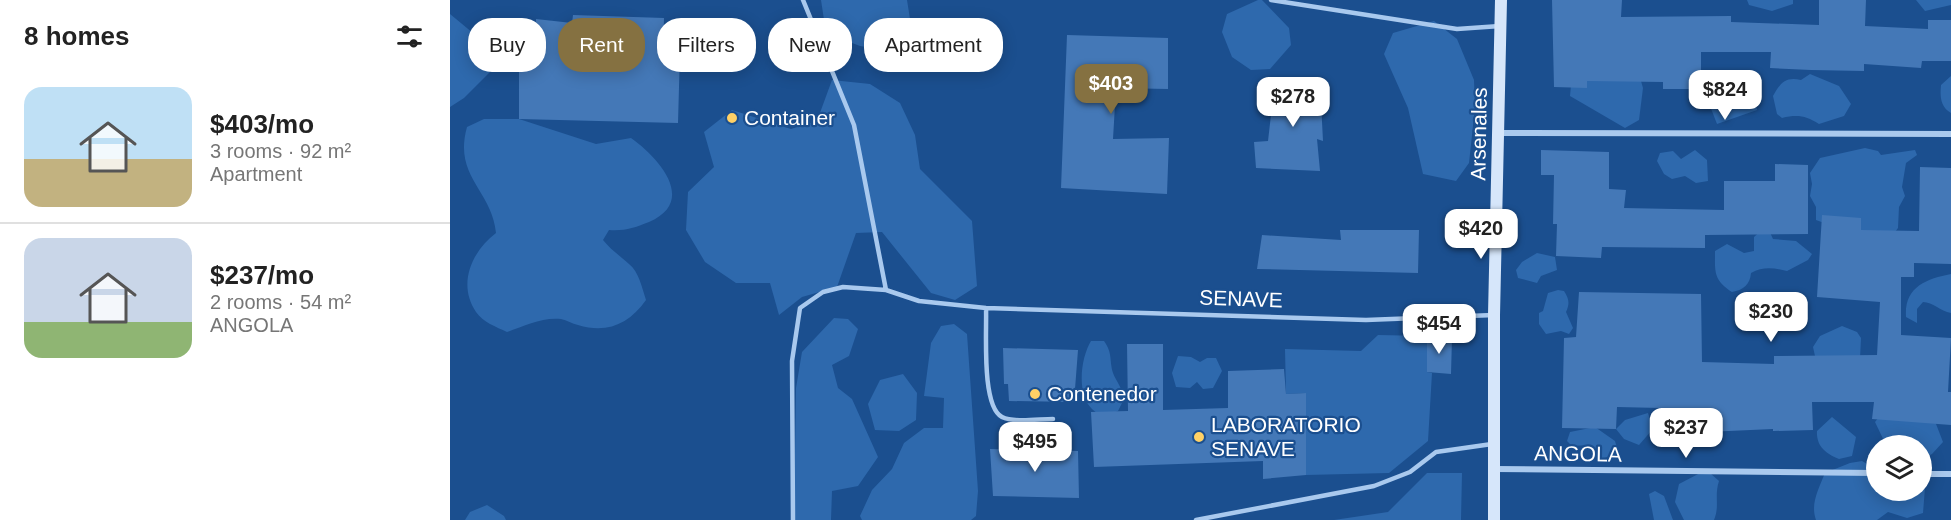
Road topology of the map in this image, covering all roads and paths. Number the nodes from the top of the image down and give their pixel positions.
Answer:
1 (803, 0) edge
2 (1271, 0) edge
3 (1501, 0) edge
4 (1500, 26) junction
5 (1499, 133) junction
6 (1951, 134) edge
7 (886, 290) junction
8 (986, 308) junction
9 (1494, 315) junction
10 (1053, 419) dead end
11 (1494, 444) junction
12 (1495, 469) junction
13 (1866, 474) edge
14 (1932, 474) edge
15 (1951, 474) edge
16 (793, 520) edge
17 (1196, 520) edge
18 (1494, 520) edge

1 - 7 lane
2 - 4 lane
3 - 4 main road, Arsenales
4 - 5 main road, Arsenales
5 - 6 street
5 - 9 main road, Arsenales
7 - 8 lane, SENAVE
7 - 16 lane, SENAVE
8 - 9 lane, SENAVE
8 - 10 lane
9 - 11 main road, Arsenales
11 - 12 main road, Arsenales
11 - 17 lane
12 - 13 street, ANGOLA
12 - 18 main road, Arsenales
14 - 15 street

